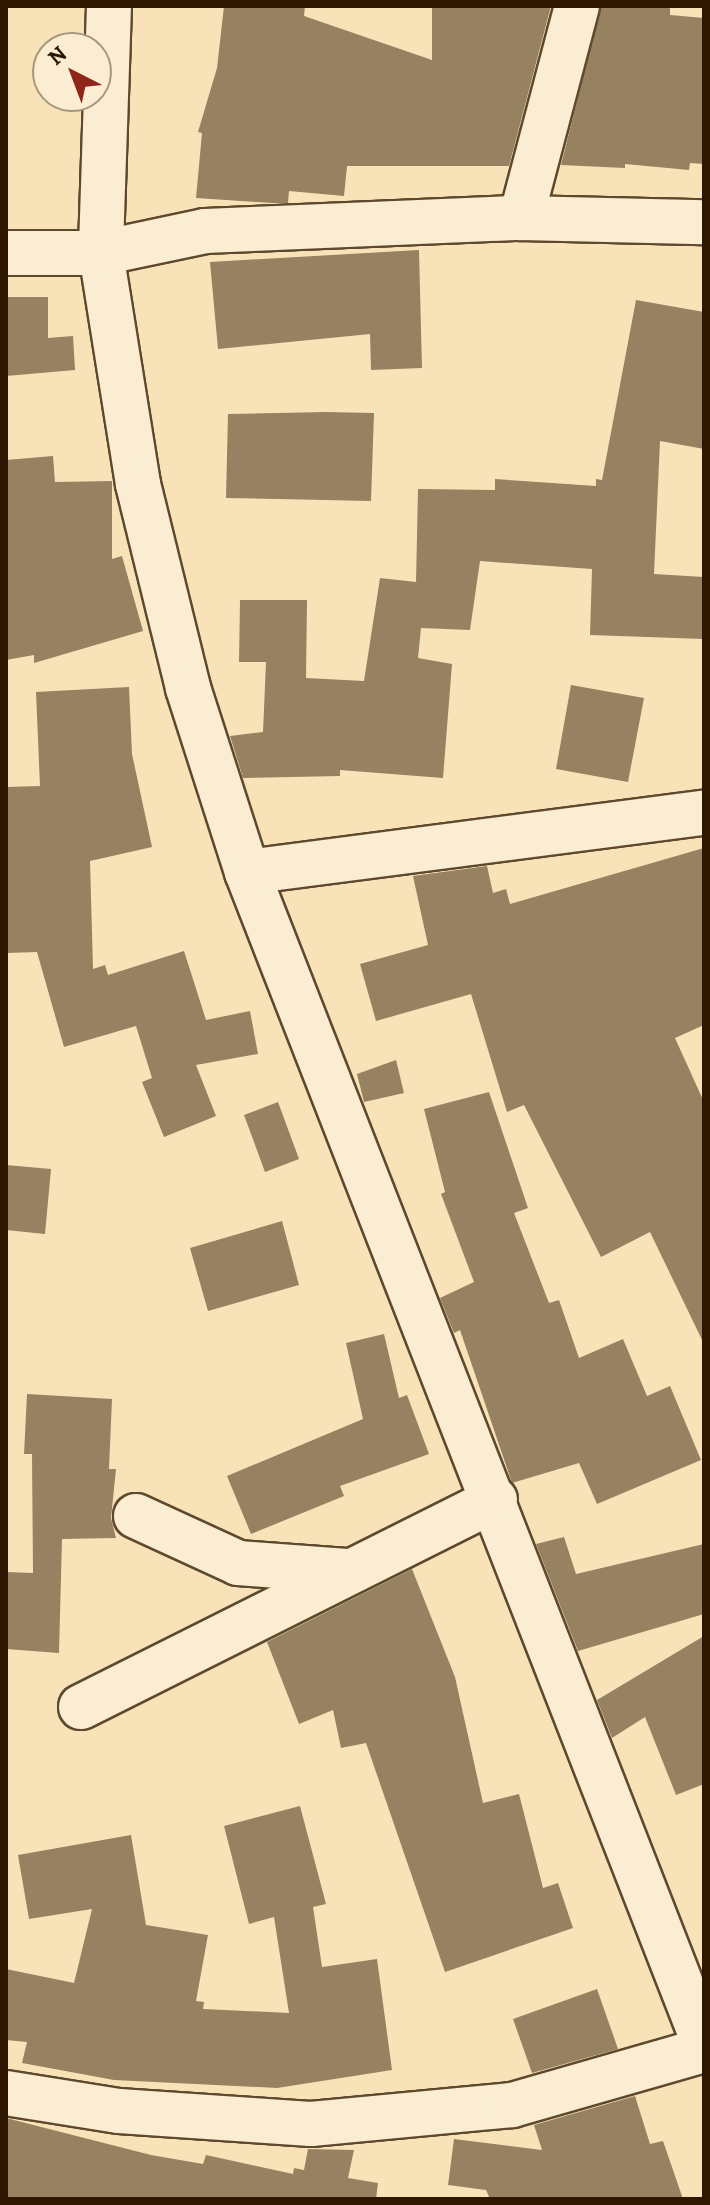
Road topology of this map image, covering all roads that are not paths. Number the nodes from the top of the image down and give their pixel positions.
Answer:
1 (109, 6) edge
2 (577, 6) edge
3 (521, 218) junction
4 (704, 222) edge
5 (6, 253) edge
6 (101, 253) junction
7 (704, 813) edge
8 (247, 872) junction
9 (495, 1500) junction
10 (136, 1516) dead end
11 (347, 1571) junction
12 (81, 1707) dead end
13 (704, 2043) edge
14 (704, 2050) edge
15 (6, 2093) edge

1 - 6 street
2 - 3 street
3 - 4 street
3 - 6 street
5 - 6 street
6 - 8 street
7 - 8 street
8 - 9 street
9 - 11 street
9 - 13 street
10 - 11 street
11 - 12 street
14 - 15 street

